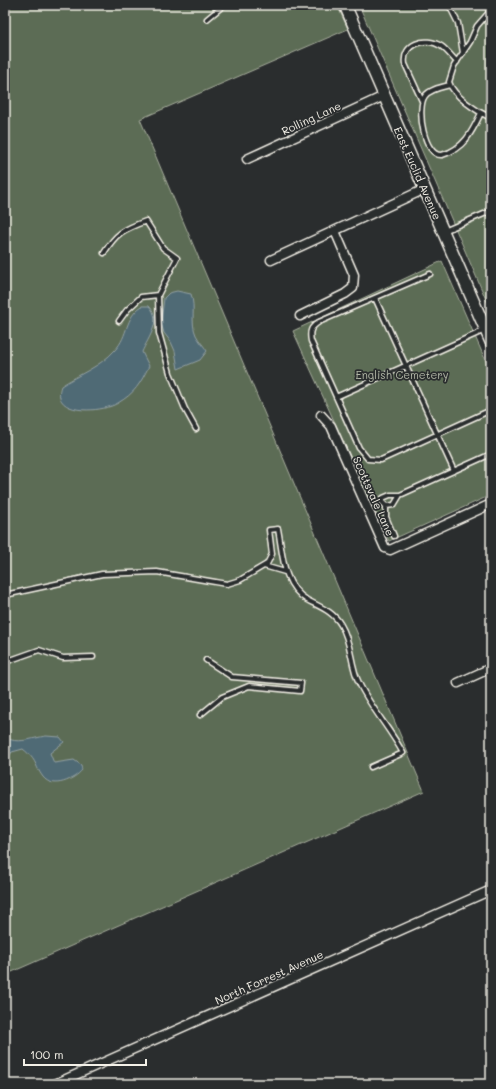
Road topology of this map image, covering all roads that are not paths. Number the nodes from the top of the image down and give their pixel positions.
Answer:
1 (224, 5) edge
2 (345, 5) edge
3 (449, 5) edge
4 (491, 10) edge
5 (207, 19) dead end
6 (463, 54) junction
7 (457, 62) junction
8 (450, 85) junction
9 (384, 96) junction
10 (422, 101) junction
11 (481, 113) junction
12 (491, 118) edge
13 (247, 159) dead end
14 (425, 189) junction
15 (491, 211) edge
16 (335, 230) junction
17 (443, 232) junction
18 (104, 253) dead end
19 (271, 260) dead end
20 (430, 274) dead end
21 (158, 295) junction
22 (375, 298) junction
23 (300, 316) dead end
24 (119, 321) dead end
25 (486, 330) junction
26 (491, 341) edge
27 (406, 366) junction
28 (336, 398) junction
29 (491, 410) edge
30 (321, 415) dead end
31 (196, 429) dead end
32 (437, 434) junction
33 (491, 454) edge
34 (454, 471) junction
35 (400, 495) junction
36 (491, 504) edge
37 (386, 506) junction
38 (394, 536) dead end
39 (264, 566) junction
40 (285, 572) junction
41 (5, 595) edge
42 (93, 657) dead end
43 (206, 660) dead end
44 (5, 662) edge
45 (491, 668) edge
46 (458, 683) dead end
47 (200, 715) dead end
48 (371, 767) dead end
49 (491, 890) edge
50 (55, 1084) edge

1 - 5 lane
2 - 9 main road, East Euclid Avenue
3 - 6 lane
4 - 6 lane
6 - 7 lane
7 - 8 lane
7 - 10 lane
8 - 10 lane
8 - 11 lane
9 - 13 street, Rolling Lane
9 - 14 main road, East Euclid Avenue
10 - 11 lane
11 - 12 lane
14 - 16 street
14 - 17 main road, East Euclid Avenue
15 - 17 lane
16 - 19 street
16 - 23 street
17 - 25 main road, East Euclid Avenue
18 - 21 lane
20 - 22 lane
21 - 24 lane
21 - 31 lane
22 - 27 lane
22 - 28 lane
25 - 26 main road, East Euclid Avenue
25 - 27 lane
27 - 28 lane
27 - 32 lane
28 - 32 lane
29 - 32 lane
30 - 36 street, Scottsvale Lane
32 - 34 lane
33 - 34 lane
34 - 35 lane
35 - 37 lane
35 - 37 lane
37 - 38 lane
39 - 40 lane
39 - 40 lane
39 - 41 lane
40 - 48 lane
42 - 44 lane
43 - 47 lane
45 - 46 street
49 - 50 street, North Forrest Avenue

